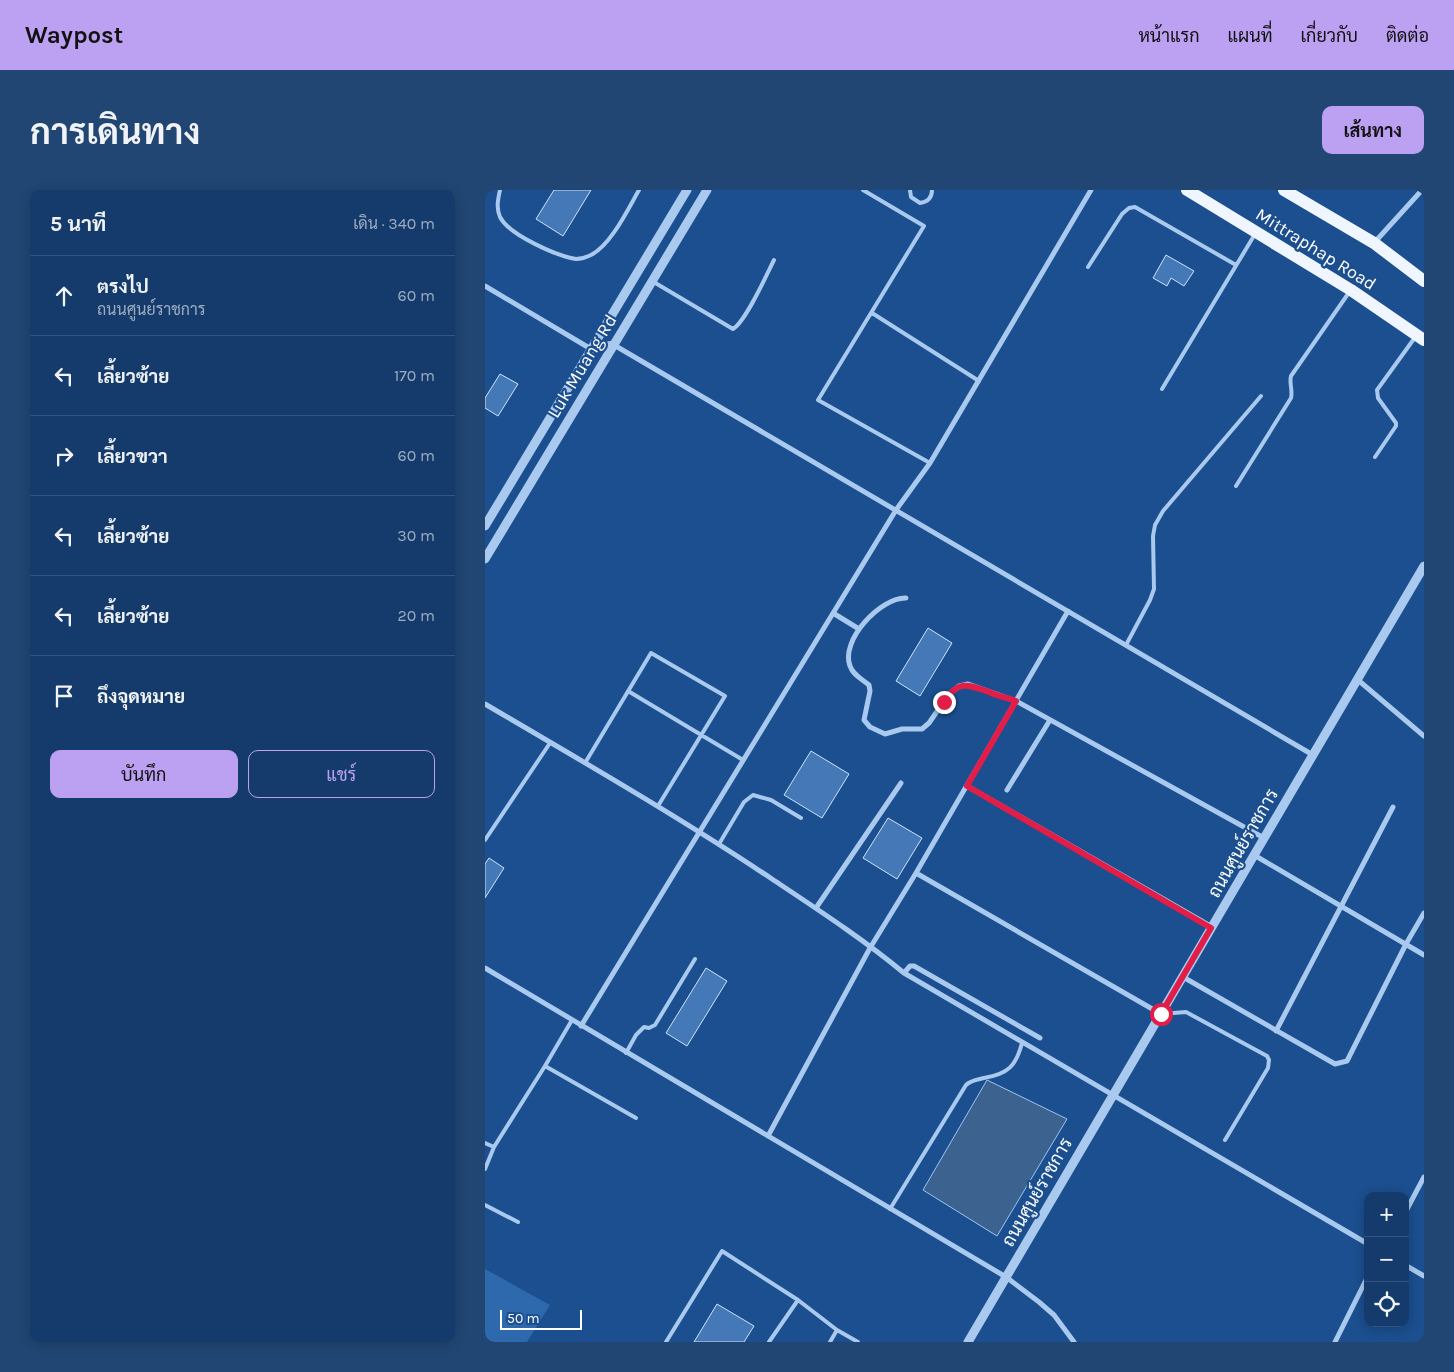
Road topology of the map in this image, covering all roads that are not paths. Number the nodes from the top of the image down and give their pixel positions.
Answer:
1 (500, 190) edge
2 (639, 190) edge
3 (687, 190) edge
4 (707, 190) edge
5 (863, 190) edge
6 (910, 190) edge
7 (932, 190) edge
8 (1091, 190) edge
9 (1187, 190) edge
10 (1284, 190) edge
11 (1422, 190) edge
12 (1256, 232) junction
13 (1373, 243) junction
14 (774, 260) dead end
15 (1236, 265) junction
16 (1088, 268) dead end
17 (1421, 276) edge
18 (652, 281) junction
19 (485, 286) edge
20 (1351, 290) junction
21 (872, 314) junction
22 (1420, 338) edge
23 (614, 344) junction
24 (591, 349) junction
25 (979, 381) junction
26 (1162, 389) dead end
27 (1261, 396) dead end
28 (1375, 457) dead end
29 (930, 463) junction
30 (1236, 486) dead end
31 (896, 510) junction
32 (485, 526) edge
33 (485, 559) edge
34 (1424, 566) edge
35 (906, 598) dead end
36 (1068, 611) junction
37 (833, 613) junction
38 (859, 630) junction
39 (1126, 645) junction
40 (1357, 680) junction
41 (628, 691) junction
42 (1016, 701) junction
43 (485, 704) edge
44 (1050, 720) junction
45 (701, 735) junction
46 (1424, 736) edge
47 (550, 742) junction
48 (1313, 755) junction
49 (743, 760) junction
50 (585, 763) junction
51 (901, 783) dead end
52 (967, 786) junction
53 (1007, 790) dead end
54 (658, 806) junction
55 (1393, 807) dead end
56 (801, 818) dead end
57 (701, 832) junction
58 (1264, 838) junction
59 (485, 840) edge
60 (719, 844) junction
61 (1254, 855) junction
62 (916, 874) junction
63 (1342, 906) junction
64 (816, 908) junction
65 (1424, 914) edge
66 (1211, 928) junction
67 (1407, 944) junction
68 (870, 948) junction
69 (1424, 955) edge
70 (695, 959) dead end
71 (485, 968) edge
72 (904, 974) junction
73 (1183, 977) junction
74 (1161, 1014) junction
75 (572, 1020) junction
76 (581, 1026) junction
77 (1276, 1031) junction
78 (1040, 1038) dead end
79 (1021, 1043) junction
80 (626, 1053) junction
81 (545, 1066) junction
82 (1112, 1096) junction
83 (635, 1118) dead end
84 (768, 1136) junction
85 (1225, 1140) dead end
86 (485, 1143) edge
87 (494, 1147) junction
88 (485, 1169) edge
89 (1424, 1177) edge
90 (485, 1205) edge
91 (1409, 1205) edge
92 (890, 1209) junction
93 (518, 1222) dead end
94 (1364, 1242) edge
95 (1409, 1267) edge
96 (1424, 1276) edge
97 (1006, 1277) junction
98 (1365, 1282) edge
99 (798, 1300) junction
100 (837, 1330) junction
101 (666, 1342) edge
102 (769, 1342) edge
103 (830, 1342) edge
104 (858, 1342) edge
105 (968, 1342) edge
106 (1074, 1342) edge
107 (1335, 1342) edge

1 - 2 lane
3 - 24 street, Luk Muang Rd
4 - 18 street, Luk Muang Rd
5 - 21 lane
6 - 7 lane
8 - 25 street
9 - 12 main road, Mittraphap Road
10 - 13 main road, Mittraphap Road
11 - 13 street
12 - 15 lane
12 - 20 main road, Mittraphap Road
13 - 17 main road, Mittraphap Road
14 - 18 lane
15 - 16 lane
15 - 26 lane
18 - 23 street, Luk Muang Rd
19 - 24 street
20 - 22 main road, Mittraphap Road
20 - 30 lane
21 - 25 lane
21 - 29 lane
22 - 28 lane
23 - 24 street
23 - 31 street
23 - 33 street, Luk Muang Rd
24 - 32 street, Luk Muang Rd
25 - 29 street
27 - 39 lane
29 - 31 street
31 - 36 street
31 - 37 street
34 - 40 street, ถนนศูนย์ราชการ
35 - 38 street
36 - 39 street
36 - 42 street
37 - 38 street
37 - 49 street
38 - 42 street
39 - 48 street
40 - 46 street
40 - 48 street, ถนนศูนย์ราชการ
41 - 45 lane
41 - 45 lane
41 - 50 lane
42 - 44 street
42 - 52 street
43 - 47 street
44 - 53 street
44 - 58 street
45 - 49 lane
45 - 54 lane
47 - 50 street
47 - 59 lane
48 - 58 street, ถนนศูนย์ราชการ
49 - 57 street
50 - 54 street
51 - 64 street
52 - 62 street
52 - 66 street
54 - 57 street
55 - 63 street
56 - 60 lane
57 - 60 street
57 - 76 street
58 - 61 street, ถนนศูนย์ราชการ
60 - 64 street
61 - 63 street
61 - 66 street, ถนนศูนย์ราชการ
62 - 68 street
62 - 74 street
63 - 67 street
63 - 77 street
64 - 68 street
65 - 67 street
66 - 73 street, ถนนศูนย์ราชการ
67 - 69 street
67 - 77 street
68 - 72 street
68 - 84 street
70 - 80 lane
71 - 75 street
72 - 78 street
72 - 79 street
73 - 74 street, ถนนศูนย์ราชการ
73 - 77 street
74 - 82 street, ถนนศูนย์ราชการ
74 - 85 lane
75 - 76 street
75 - 81 lane
76 - 80 street
79 - 82 street
79 - 92 lane
80 - 84 street
81 - 83 lane
81 - 87 lane
82 - 94 street
82 - 97 street, ถนนศูนย์ราชการ
84 - 92 street
86 - 87 lane
87 - 88 lane
89 - 91 street
90 - 93 lane
92 - 97 street
95 - 96 street
97 - 105 street, ถนนศูนย์ราชการ
97 - 106 street
98 - 107 street
99 - 100 lane
99 - 101 lane
99 - 102 lane
100 - 103 lane
100 - 104 lane

